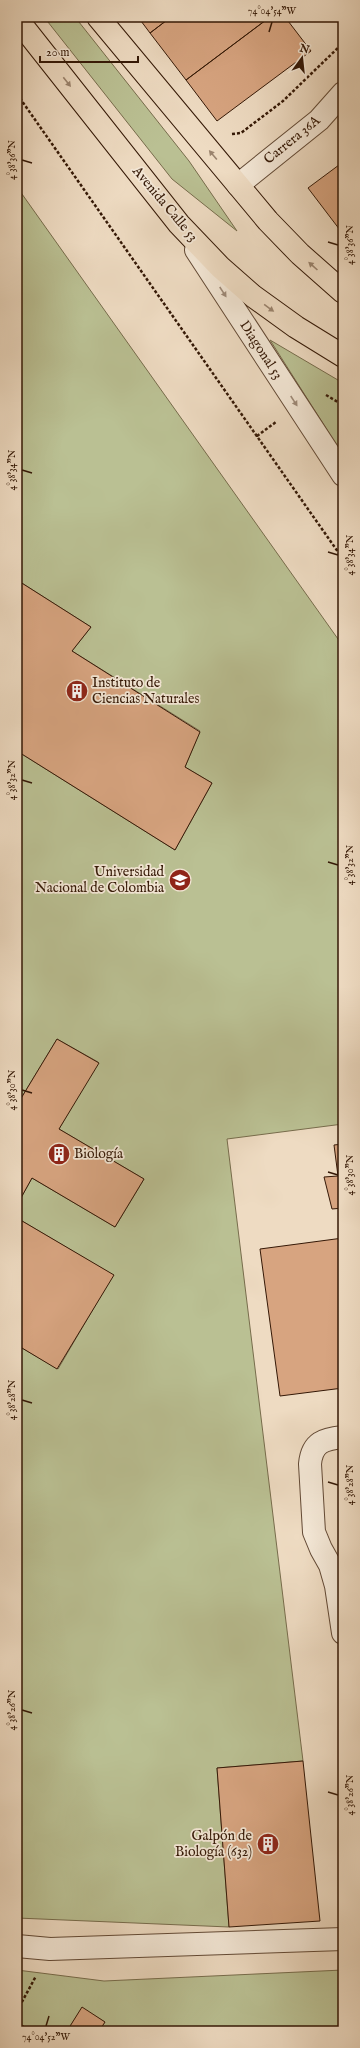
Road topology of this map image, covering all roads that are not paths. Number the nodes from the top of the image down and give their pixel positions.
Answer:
1 (98, 17) edge
2 (17, 19) edge
3 (343, 93) edge
4 (238, 185) junction
5 (179, 224) junction
6 (343, 292) edge
7 (343, 356) edge
8 (343, 475) edge
9 (343, 1437) edge
10 (343, 1633) edge
11 (343, 1939) edge
12 (17, 1946) edge

4 -> 1 main road
2 -> 5 main road, Avenida Calle 53
3 - 4 street, Carrera 36A
6 -> 4 main road
5 -> 7 main road, Avenida Calle 53
5 -> 8 street, Diagonal 53
9 - 10 street
11 - 12 street

